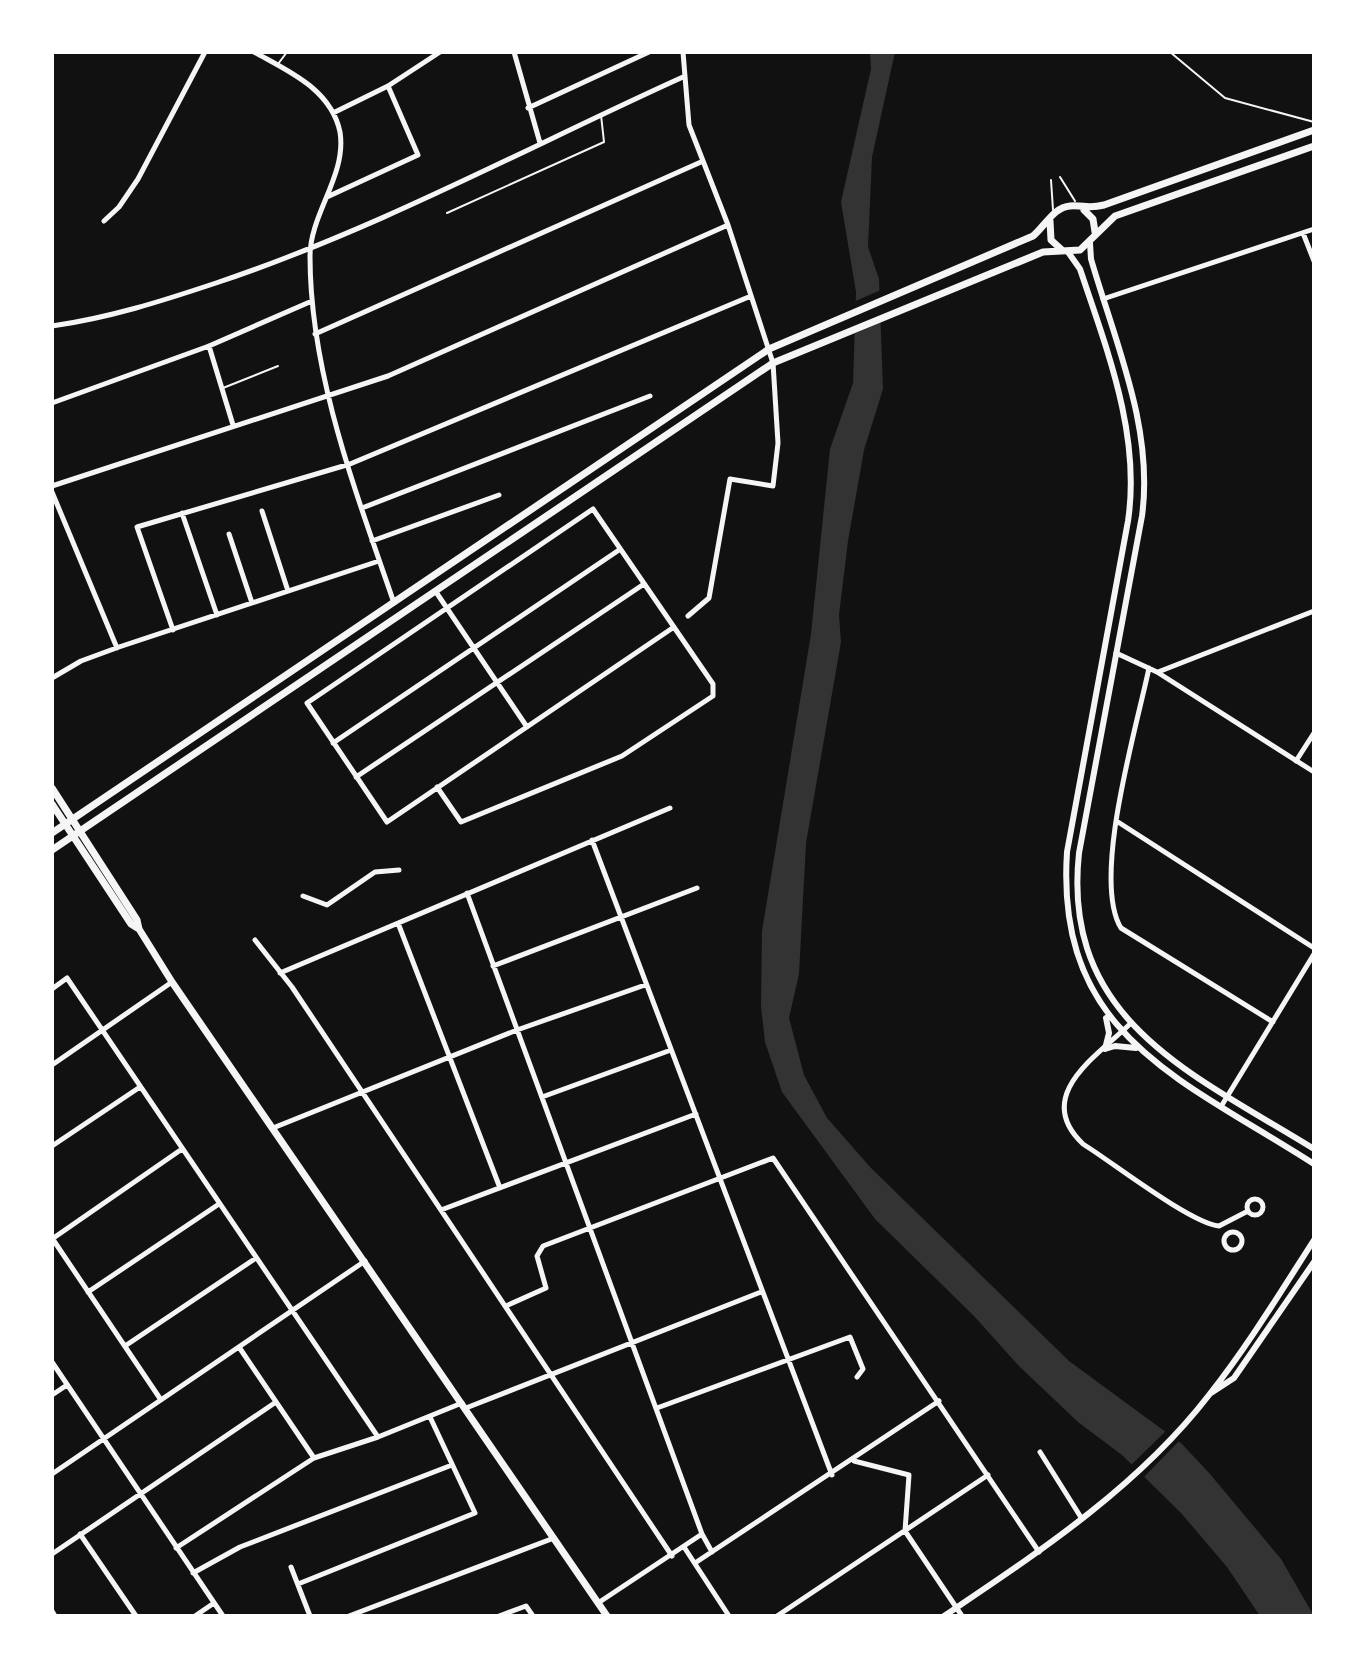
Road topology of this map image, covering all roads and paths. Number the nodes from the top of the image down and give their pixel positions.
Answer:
1 (205, 52) edge
2 (254, 52) edge
3 (287, 52) edge
4 (440, 52) edge
5 (514, 52) edge
6 (649, 52) edge
7 (683, 52) edge
8 (1170, 52) edge
9 (278, 65) junction
10 (683, 77) junction
11 (388, 86) junction
12 (528, 108) junction
13 (333, 113) junction
14 (601, 114) junction
15 (1314, 122) edge
16 (1314, 130) edge
17 (540, 143) junction
18 (1314, 146) edge
19 (701, 162) junction
20 (1060, 177) dead end
21 (1051, 180) dead end
22 (326, 197) junction
23 (1080, 208) junction
24 (447, 213) dead end
25 (1052, 217) junction
26 (104, 221) dead end
27 (728, 225) junction
28 (1314, 229) edge
29 (1095, 232) junction
30 (1303, 233) junction
31 (1090, 243) junction
32 (310, 251) junction
33 (1065, 251) junction
34 (1314, 261) edge
35 (751, 296) junction
36 (1103, 299) junction
37 (312, 301) junction
38 (52, 326) edge
39 (314, 334) junction
40 (209, 346) junction
41 (769, 349) junction
42 (773, 363) junction
43 (278, 366) dead end
44 (222, 389) junction
45 (330, 396) junction
46 (650, 396) dead end
47 (52, 403) edge
48 (233, 425) junction
49 (350, 464) junction
50 (52, 489) edge
51 (499, 495) dead end
52 (362, 508) junction
53 (262, 511) dead end
54 (182, 513) junction
55 (229, 534) dead end
56 (372, 541) junction
57 (619, 550) junction
58 (379, 561) junction
59 (644, 584) junction
60 (288, 591) junction
61 (436, 592) junction
62 (252, 603) junction
63 (394, 603) junction
64 (447, 608) junction
65 (1314, 611) edge
66 (217, 615) junction
67 (688, 616) dead end
68 (674, 627) junction
69 (173, 630) junction
70 (117, 648) junction
71 (473, 648) junction
72 (1116, 653) junction
73 (1149, 668) junction
74 (1157, 672) junction
75 (52, 678) edge
76 (497, 682) junction
77 (527, 727) junction
78 (1314, 733) edge
79 (333, 743) junction
80 (1296, 761) junction
81 (1314, 772) edge
82 (356, 777) junction
83 (437, 787) junction
84 (52, 788) edge
85 (52, 804) edge
86 (670, 808) dead end
87 (69, 822) junction
88 (1118, 822) junction
89 (52, 833) edge
90 (77, 834) junction
91 (592, 840) junction
92 (52, 850) edge
93 (399, 870) dead end
94 (697, 888) dead end
95 (467, 893) junction
96 (303, 896) dead end
97 (620, 918) junction
98 (398, 923) junction
99 (255, 940) dead end
100 (1314, 951) edge
101 (493, 966) junction
102 (280, 973) junction
103 (172, 982) junction
104 (645, 985) junction
105 (52, 989) edge
106 (1103, 1011) junction
107 (1273, 1022) junction
108 (1130, 1024) junction
109 (517, 1030) junction
110 (103, 1031) junction
111 (1121, 1033) junction
112 (1105, 1049) junction
113 (1138, 1049) junction
114 (671, 1050) junction
115 (448, 1059) junction
116 (52, 1065) edge
117 (140, 1087) junction
118 (363, 1091) junction
119 (1227, 1096) junction
120 (542, 1097) junction
121 (1222, 1105) junction
122 (696, 1114) junction
123 (273, 1128) junction
124 (52, 1146) edge
125 (182, 1149) junction
126 (1314, 1149) edge
127 (565, 1164) junction
128 (1314, 1164) edge
129 (720, 1179) junction
130 (500, 1188) junction
131 (219, 1204) junction
132 (441, 1210) junction
133 (1248, 1211) dead end
134 (1219, 1226) junction
135 (591, 1228) junction
136 (1226, 1235) dead end
137 (52, 1238) edge
138 (1314, 1240) edge
139 (256, 1258) junction
140 (366, 1260) junction
141 (1314, 1262) edge
142 (88, 1292) junction
143 (761, 1292) junction
144 (506, 1306) junction
145 (292, 1310) junction
146 (632, 1341) junction
147 (125, 1346) junction
148 (239, 1347) junction
149 (787, 1360) junction
150 (52, 1362) edge
151 (550, 1374) junction
152 (857, 1377) dead end
153 (67, 1385) junction
154 (1211, 1393) junction
155 (52, 1395) edge
156 (161, 1400) junction
157 (939, 1401) junction
158 (276, 1402) junction
159 (464, 1405) junction
160 (657, 1408) junction
161 (430, 1417) junction
162 (378, 1437) junction
163 (103, 1440) junction
164 (1040, 1452) dead end
165 (314, 1458) junction
166 (854, 1461) junction
167 (452, 1465) junction
168 (52, 1474) edge
169 (832, 1475) junction
170 (988, 1475) junction
171 (139, 1493) junction
172 (1082, 1519) junction
173 (905, 1531) junction
174 (80, 1534) junction
175 (702, 1534) junction
176 (555, 1537) junction
177 (684, 1547) junction
178 (176, 1548) junction
179 (712, 1552) junction
180 (1039, 1552) junction
181 (52, 1554) edge
182 (672, 1556) junction
183 (695, 1563) junction
184 (291, 1567) dead end
185 (193, 1573) junction
186 (298, 1584) junction
187 (214, 1603) junction
188 (598, 1603) junction
189 (957, 1607) junction
190 (52, 1611) edge
191 (55, 1616) edge
192 (136, 1616) edge
193 (195, 1616) edge
194 (223, 1616) edge
195 (310, 1616) edge
196 (349, 1616) edge
197 (499, 1616) edge
198 (533, 1616) edge
199 (607, 1616) edge
200 (729, 1616) edge
201 (777, 1616) edge
202 (944, 1616) edge
203 (962, 1616) edge

1 - 26 street
2 - 9 street
3 - 9 lane
4 - 11 street
5 - 12 street
6 - 12 street
7 - 10 street
8 - 15 lane
9 - 13 street
10 - 14 street
10 - 19 street
11 - 13 street
11 - 22 street
12 - 17 street
13 - 22 street
14 - 17 street
14 - 24 lane
16 - 23 main road
17 - 32 street
18 - 29 main road
19 - 27 street
19 - 39 street
20 - 23 lane
21 - 25 lane
22 - 32 street
23 - 25 main road
23 - 29 main road
25 - 33 main road
25 - 41 main road
27 - 35 street
27 - 45 street
28 - 30 street
29 - 31 main road
30 - 34 street
30 - 36 street
31 - 33 main road
31 - 36 street
32 - 37 street
32 - 38 street
33 - 42 main road
33 - 106 street
35 - 41 street
35 - 49 street
36 - 72 street
37 - 39 street
37 - 40 street
39 - 45 street
40 - 44 street
40 - 47 street
41 - 42 street
41 - 63 main road
42 - 61 main road
42 - 67 street
43 - 44 lane
44 - 48 street
45 - 48 street
45 - 49 street
46 - 52 street
48 - 50 street
49 - 52 street
49 - 54 street
50 - 70 street
51 - 56 street
52 - 56 street
53 - 60 street
54 - 66 street
54 - 69 street
55 - 62 street
56 - 58 street
57 - 59 street
57 - 64 street
57 - 71 street
58 - 60 street
58 - 63 street
59 - 68 street
59 - 76 street
60 - 62 street
61 - 64 street
61 - 90 main road
62 - 66 street
63 - 87 main road
64 - 71 street
64 - 79 street
65 - 74 street
66 - 69 street
68 - 77 street
68 - 83 street
69 - 70 street
70 - 75 street
71 - 76 street
71 - 79 street
72 - 73 street
72 - 108 street
73 - 74 street
73 - 88 street
74 - 80 street
76 - 77 street
76 - 82 street
77 - 83 street
78 - 80 street
79 - 82 street
80 - 81 street
82 - 83 street
84 - 87 main road
85 - 87 main road
86 - 91 street
87 - 89 main road
87 - 90 main road
88 - 100 street
88 - 107 street
90 - 92 main road
90 - 103 main road
91 - 95 street
91 - 97 street
93 - 96 street
94 - 97 street
95 - 98 street
95 - 101 street
97 - 101 street
97 - 104 street
98 - 102 street
98 - 115 street
99 - 102 street
100 - 107 street
101 - 109 street
102 - 118 street
103 - 110 street
103 - 123 main road
104 - 109 street
104 - 114 street
105 - 110 street
106 - 111 street
106 - 112 street
107 - 119 street
108 - 111 street
108 - 119 street
109 - 115 street
109 - 120 street
110 - 116 street
110 - 117 street
111 - 112 street
111 - 113 street
112 - 113 street
112 - 134 street
113 - 121 street
114 - 120 street
114 - 122 street
115 - 118 street
115 - 130 street
117 - 124 street
117 - 125 street
118 - 123 street
118 - 132 street
119 - 121 street
119 - 126 street
120 - 127 street
121 - 128 street
122 - 127 street
122 - 129 street
123 - 140 main road
125 - 131 street
125 - 137 street
127 - 130 street
127 - 135 street
129 - 135 street
129 - 143 street
129 - 157 street
130 - 132 street
131 - 139 street
131 - 142 street
132 - 144 street
133 - 134 street
134 - 136 street
135 - 144 street
135 - 146 street
137 - 142 street
138 - 154 street
139 - 145 street
139 - 147 street
140 - 145 street
140 - 159 main road
141 - 154 street
142 - 147 street
143 - 146 street
143 - 149 street
144 - 151 street
145 - 148 street
145 - 162 street
146 - 151 street
146 - 160 street
147 - 156 street
148 - 156 street
148 - 158 street
149 - 152 street
149 - 160 street
149 - 169 street
150 - 153 street
151 - 159 street
151 - 182 street
153 - 155 street
153 - 163 street
154 - 172 street
156 - 163 street
157 - 166 street
157 - 170 street
158 - 165 street
158 - 171 street
159 - 161 street
159 - 176 main road
160 - 175 street
161 - 162 street
161 - 167 street
162 - 165 street
163 - 168 street
163 - 171 street
164 - 172 street
165 - 178 street
166 - 169 street
166 - 173 street
167 - 185 street
167 - 186 street
169 - 179 street
170 - 173 street
170 - 180 street
171 - 174 street
171 - 178 street
172 - 180 street
173 - 189 street
173 - 201 street
174 - 181 street
174 - 192 street
175 - 177 street
175 - 179 street
176 - 188 main road
176 - 196 street
177 - 182 street
177 - 183 street
178 - 185 street
179 - 183 street
180 - 189 street
182 - 188 street
183 - 200 street
184 - 186 street
185 - 187 street
186 - 195 street
187 - 193 street
187 - 194 street
188 - 199 main road
189 - 202 street
189 - 203 street
190 - 191 street
197 - 198 street

